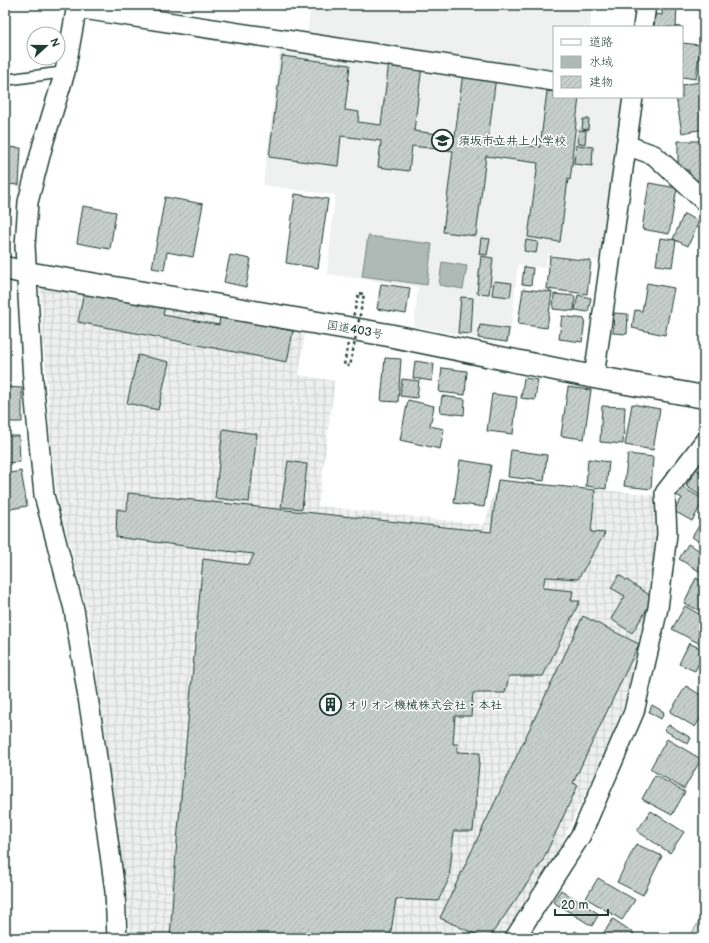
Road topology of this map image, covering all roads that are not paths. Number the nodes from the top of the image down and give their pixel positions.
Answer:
1 (646, 5) edge
2 (77, 7) edge
3 (643, 26) edge
4 (65, 72) junction
5 (5, 80) edge
6 (553, 81) edge
7 (633, 98) edge
8 (626, 145) junction
9 (704, 201) edge
10 (5, 268) edge
11 (27, 273) junction
12 (594, 377) junction
13 (704, 397) edge
14 (704, 442) edge
15 (117, 938) edge
16 (515, 938) edge

1 - 3 street
2 - 4 street
2 - 6 street
4 - 5 lane
4 - 11 street
7 - 8 street
8 - 9 street
8 - 12 street
10 - 11 highway, 国道403号
11 - 12 highway, 国道403号
11 - 15 street
12 - 13 highway, 国道403号
14 - 16 street

